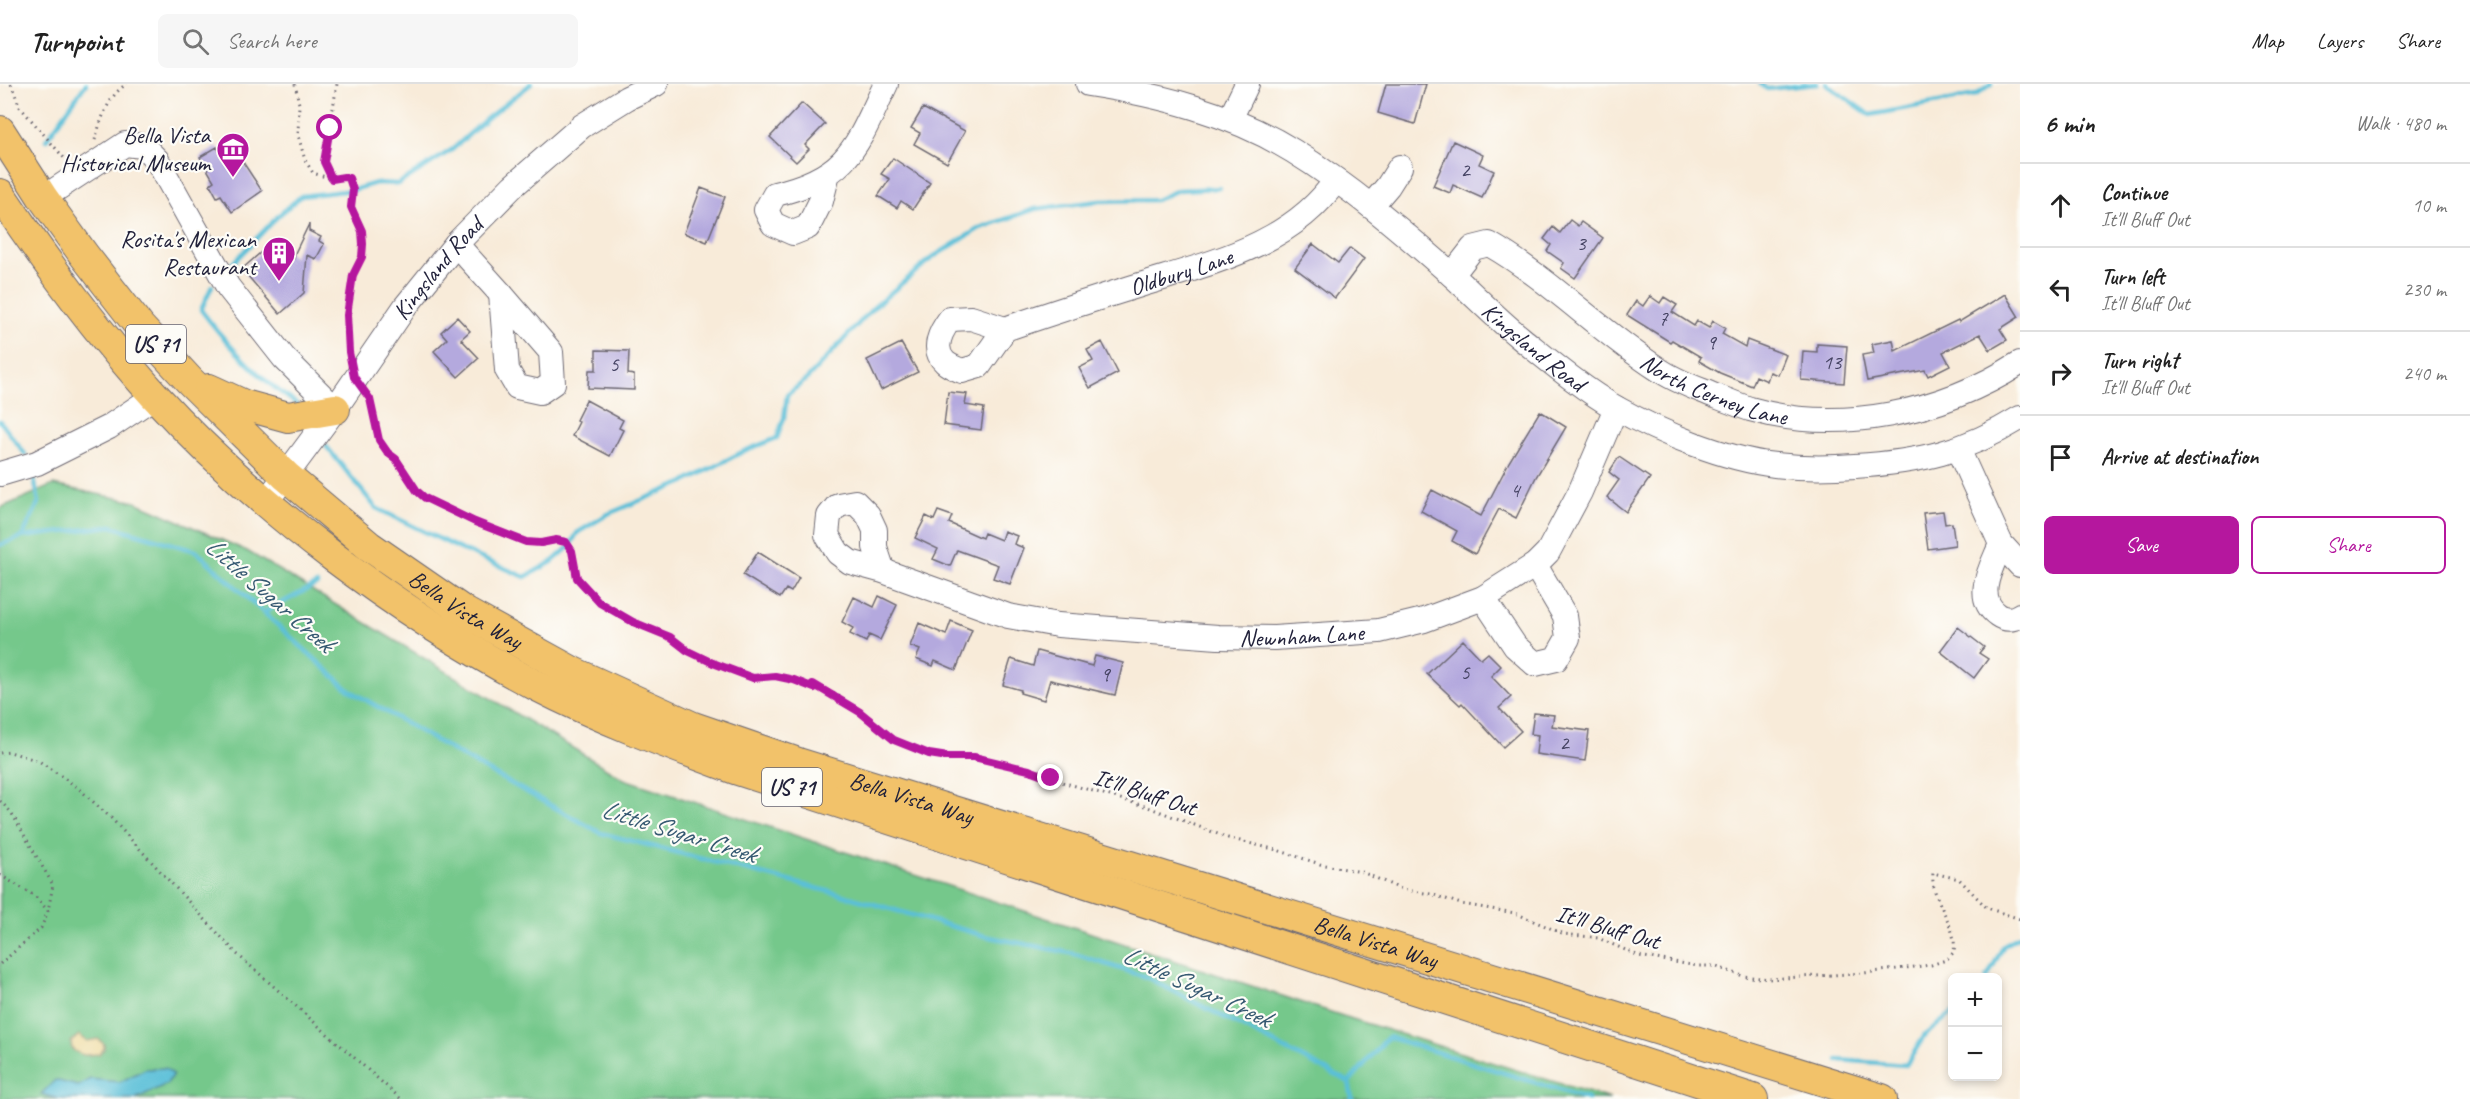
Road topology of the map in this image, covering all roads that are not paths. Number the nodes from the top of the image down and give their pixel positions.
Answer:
1 (657, 84) edge
2 (886, 84) edge
3 (1247, 84) edge
4 (1102, 85) edge
5 (1230, 119) junction
6 (0, 131) edge
7 (1400, 167) dead end
8 (828, 173) dead end
9 (1336, 180) junction
10 (0, 194) edge
11 (43, 198) junction
12 (1371, 206) junction
13 (456, 244) junction
14 (1452, 275) junction
15 (501, 294) dead end
16 (1005, 329) dead end
17 (2020, 363) edge
18 (189, 380) junction
19 (155, 396) junction
20 (1616, 408) junction
21 (335, 410) junction
22 (2020, 418) edge
23 (1958, 449) junction
24 (0, 474) edge
25 (286, 476) junction
26 (266, 502) junction
27 (2001, 544) junction
28 (1535, 565) junction
29 (2020, 566) edge
30 (884, 571) dead end
31 (1483, 598) junction
32 (2020, 615) edge
33 (1754, 1099) edge
34 (1882, 1099) edge

1 - 13 street, Kingsland Road
2 - 8 street
3 - 5 street
4 - 5 street, Kingsland Road
5 - 9 street, Kingsland Road
6 - 11 main road, Bella Vista Way / US 71
7 - 12 street
9 - 12 street, Kingsland Road
9 - 16 street, Oldbury Lane
10 - 19 main road, Bella Vista Way / US 71
11 - 18 main road, Bella Vista Way / US 71
11 - 21 street
12 - 14 street, Kingsland Road
13 - 15 street
13 - 21 street, Kingsland Road
14 - 17 street, North Cerney Lane
14 - 20 street, Kingsland Road
18 - 21 main road
18 - 25 main road, Bella Vista Way / US 71
19 - 24 street
19 - 26 main road, Bella Vista Way / US 71
20 - 23 street, Kingsland Road
20 - 28 street, Newnham Lane
21 - 25 street, Kingsland Road
22 - 23 street, Kingsland Road
23 - 27 street
25 - 26 street, Kingsland Road
25 - 34 main road, Bella Vista Way / US 71
26 - 33 main road, Bella Vista Way / US 71
27 - 29 street
27 - 32 street
28 - 31 street, Newnham Lane
28 - 31 street
30 - 31 street, Newnham Lane

